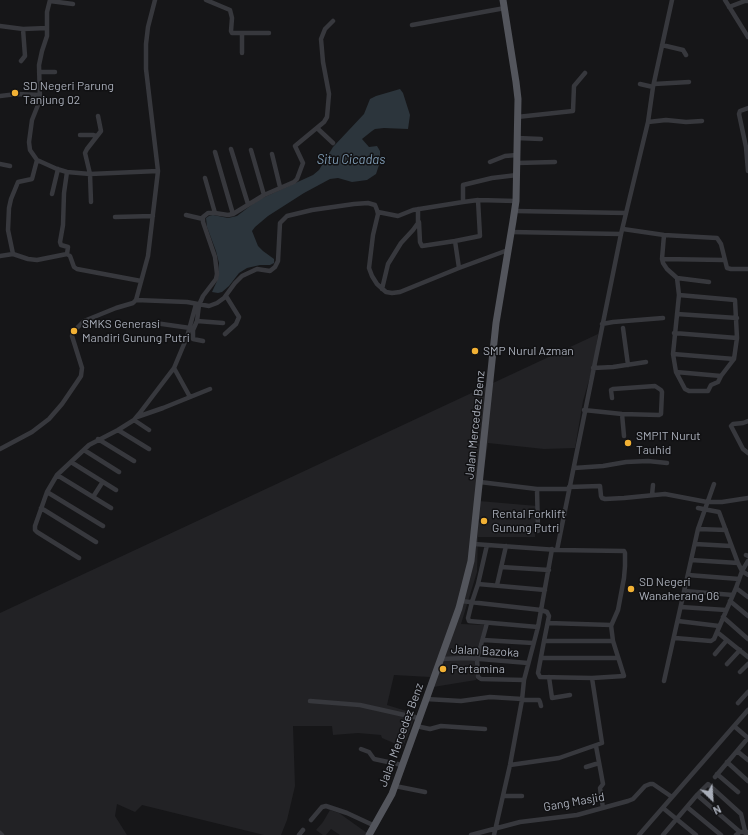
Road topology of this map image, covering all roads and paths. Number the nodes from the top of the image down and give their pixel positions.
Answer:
1 (155, 0) edge
2 (206, 0) edge
3 (672, 0) edge
4 (726, 0) edge
5 (50, 1) edge
6 (748, 1) edge
7 (73, 4) dead end
8 (504, 4) edge
9 (729, 7) junction
10 (333, 21) dead end
11 (412, 25) dead end
12 (0, 26) edge
13 (47, 28) junction
14 (23, 29) junction
15 (269, 33) dead end
16 (242, 34) junction
17 (748, 37) edge
18 (662, 45) junction
19 (242, 53) dead end
20 (686, 55) dead end
21 (21, 61) dead end
22 (39, 72) junction
23 (55, 72) dead end
24 (585, 73) dead end
25 (689, 82) dead end
26 (640, 84) dead end
27 (654, 85) junction
28 (40, 95) junction
29 (0, 96) edge
30 (748, 108) edge
31 (98, 116) dead end
32 (518, 117) junction
33 (702, 121) dead end
34 (648, 122) junction
35 (317, 128) junction
36 (80, 136) dead end
37 (96, 136) junction
38 (517, 138) junction
39 (541, 139) dead end
40 (333, 143) dead end
41 (231, 149) dead end
42 (251, 150) dead end
43 (215, 152) dead end
44 (272, 154) dead end
45 (517, 155) junction
46 (37, 160) junction
47 (490, 162) dead end
48 (555, 162) dead end
49 (517, 163) junction
50 (0, 164) edge
51 (10, 166) dead end
52 (58, 169) junction
53 (158, 171) junction
54 (748, 171) edge
55 (67, 172) junction
56 (90, 174) junction
57 (517, 176) junction
58 (205, 178) dead end
59 (280, 187) junction
60 (52, 194) dead end
61 (264, 195) junction
62 (478, 200) junction
63 (516, 201) junction
64 (90, 202) dead end
65 (463, 202) junction
66 (248, 204) junction
67 (418, 209) junction
68 (515, 211) junction
69 (378, 212) junction
70 (215, 213) junction
71 (626, 213) junction
72 (233, 214) junction
73 (186, 215) dead end
74 (152, 216) junction
75 (115, 217) dead end
76 (203, 219) junction
77 (418, 220) junction
78 (511, 232) junction
79 (622, 232) junction
80 (664, 235) junction
81 (455, 241) junction
82 (508, 250) junction
83 (13, 254) junction
84 (67, 254) junction
85 (0, 256) edge
86 (662, 259) junction
87 (724, 260) junction
88 (459, 268) junction
89 (748, 269) edge
90 (677, 278) junction
91 (141, 281) junction
92 (709, 282) dead end
93 (382, 289) junction
94 (679, 295) junction
95 (226, 296) junction
96 (136, 300) junction
97 (197, 305) junction
98 (677, 314) junction
99 (663, 318) dead end
100 (737, 318) junction
101 (197, 321) junction
102 (155, 323) dead end
103 (223, 323) dead end
104 (602, 324) junction
105 (190, 328) junction
106 (623, 328) dead end
107 (674, 333) junction
108 (225, 334) dead end
109 (737, 338) junction
110 (203, 341) dead end
111 (672, 354) junction
112 (734, 359) junction
113 (646, 362) dead end
114 (628, 365) junction
115 (174, 368) junction
116 (593, 368) junction
117 (676, 372) junction
118 (721, 376) junction
119 (210, 389) dead end
120 (190, 397) junction
121 (612, 398) dead end
122 (584, 410) junction
123 (622, 414) junction
124 (135, 418) junction
125 (748, 422) edge
126 (118, 430) junction
127 (149, 430) dead end
128 (624, 436) dead end
129 (98, 439) junction
130 (0, 449) edge
131 (149, 449) dead end
132 (84, 450) junction
133 (748, 453) edge
134 (134, 461) dead end
135 (71, 462) junction
136 (667, 463) dead end
137 (574, 468) junction
138 (119, 472) dead end
139 (57, 475) junction
140 (480, 482) junction
141 (102, 483) junction
142 (714, 484) dead end
143 (653, 485) dead end
144 (569, 488) junction
145 (537, 489) junction
146 (116, 490) dead end
147 (47, 492) junction
148 (652, 495) junction
149 (93, 497) junction
150 (748, 498) edge
151 (708, 502) junction
152 (41, 508) junction
153 (111, 508) dead end
154 (698, 508) dead end
155 (705, 509) junction
156 (103, 526) dead end
157 (698, 530) junction
158 (726, 530) junction
159 (538, 531) dead end
160 (96, 542) dead end
161 (474, 544) junction
162 (695, 544) junction
163 (487, 545) junction
164 (506, 546) junction
165 (731, 546) junction
166 (555, 549) junction
167 (79, 558) dead end
168 (691, 560) junction
169 (748, 561) edge
170 (738, 563) junction
171 (501, 567) junction
172 (549, 570) junction
173 (742, 571) junction
174 (688, 575) junction
175 (748, 576) edge
176 (739, 579) junction
177 (478, 584) junction
178 (497, 585) junction
179 (736, 588) junction
180 (545, 590) junction
181 (684, 591) junction
182 (733, 595) junction
183 (748, 597) edge
184 (461, 601) junction
185 (472, 602) junction
186 (730, 602) junction
187 (681, 607) junction
188 (542, 610) junction
189 (726, 610) junction
190 (748, 616) edge
191 (723, 618) junction
192 (678, 621) junction
193 (487, 623) junction
194 (548, 623) junction
195 (612, 626) junction
196 (719, 626) junction
197 (538, 627) junction
198 (717, 632) junction
199 (675, 638) junction
200 (748, 639) edge
201 (482, 640) junction
202 (728, 640) junction
203 (544, 641) junction
204 (613, 641) junction
205 (533, 643) junction
206 (740, 650) junction
207 (715, 654) dead end
208 (541, 658) junction
209 (618, 658) junction
210 (748, 658) edge
211 (441, 659) junction
212 (477, 659) junction
213 (528, 663) junction
214 (727, 664) dead end
215 (748, 664) edge
216 (740, 672) dead end
217 (549, 677) junction
218 (592, 678) junction
219 (524, 680) junction
220 (664, 681) dead end
221 (748, 692) edge
222 (570, 695) dead end
223 (426, 699) junction
224 (310, 700) dead end
225 (522, 700) junction
226 (738, 703) dead end
227 (540, 706) dead end
228 (748, 710) edge
229 (418, 718) junction
230 (416, 726) junction
231 (734, 726) junction
232 (485, 729) dead end
233 (748, 738) edge
234 (596, 746) junction
235 (361, 749) dead end
236 (737, 751) junction
237 (748, 760) edge
238 (727, 762) junction
239 (598, 763) junction
240 (402, 765) junction
241 (510, 765) junction
242 (586, 767) dead end
243 (748, 781) edge
244 (395, 786) junction
245 (425, 792) dead end
246 (738, 792) dead end
247 (669, 795) junction
248 (697, 795) junction
249 (503, 796) junction
250 (522, 796) dead end
251 (688, 807) junction
252 (603, 808) junction
253 (663, 808) junction
254 (677, 819) junction
255 (311, 820) dead end
256 (375, 826) junction
257 (495, 828) junction
258 (303, 830) dead end
259 (743, 833) edge
260 (664, 834) edge
261 (299, 835) edge
262 (369, 835) edge
263 (471, 835) edge
264 (494, 835) edge
265 (639, 835) edge
266 (696, 835) edge
267 (721, 835) edge

1 - 53 street
2 - 16 street
3 - 18 street
4 - 9 street
5 - 7 street
5 - 13 street
6 - 9 street
8 - 11 street
8 - 32 main road, Jalan Mercedez Benz
9 - 17 street
10 - 35 street
12 - 14 street
13 - 14 street
13 - 22 street
14 - 21 street
15 - 16 street
16 - 19 street
18 - 20 street
18 - 27 street
22 - 23 street
22 - 28 street
24 - 32 street
25 - 27 street
26 - 27 street
27 - 34 street
28 - 29 street
28 - 46 street
30 - 54 street
31 - 37 street
32 - 38 main road, Jalan Mercedez Benz
33 - 34 street
34 - 71 street
35 - 40 street
35 - 59 street
36 - 37 street
37 - 56 street
38 - 39 street
38 - 45 main road, Jalan Mercedez Benz
41 - 66 street
42 - 61 street
43 - 72 street
44 - 59 street
45 - 47 street
45 - 49 main road, Jalan Mercedez Benz
46 - 52 street
46 - 83 street
48 - 49 street
49 - 57 main road, Jalan Mercedez Benz
50 - 51 street
52 - 55 street
52 - 60 street
53 - 56 street
53 - 74 street
55 - 56 street
55 - 84 street
56 - 64 street
57 - 63 main road, Jalan Mercedez Benz
57 - 65 street
58 - 70 street
59 - 61 street
61 - 66 street
62 - 63 street
62 - 65 street
62 - 81 street
63 - 68 main road, Jalan Mercedez Benz
65 - 67 street
66 - 72 street
67 - 69 street
67 - 77 street
68 - 71 street
68 - 78 main road, Jalan Mercedez Benz
69 - 93 street
69 - 95 street
70 - 72 street
70 - 76 street
71 - 79 street
73 - 76 street
74 - 75 street
74 - 91 street
76 - 97 street
77 - 81 street
77 - 93 street
78 - 79 street
78 - 82 main road, Jalan Mercedez Benz
79 - 80 street
79 - 104 street
80 - 86 street
80 - 87 street
81 - 88 street
82 - 88 street
82 - 140 main road, Jalan Mercedez Benz
83 - 84 street
83 - 85 street
84 - 91 street
86 - 87 street
86 - 90 street
87 - 89 street
88 - 93 street
90 - 92 street
90 - 94 street
91 - 96 street
94 - 98 street
94 - 100 street
95 - 97 street
95 - 108 street
96 - 97 street
96 - 130 street
97 - 101 street
97 - 105 street
98 - 100 street
98 - 107 street
99 - 104 street
100 - 109 street
101 - 103 street
101 - 110 street
102 - 105 street
104 - 116 street
105 - 115 street
106 - 114 street
107 - 109 street
107 - 111 street
109 - 112 street
111 - 112 street
111 - 117 street
112 - 118 street
113 - 114 street
114 - 116 street
115 - 120 street
115 - 124 street
116 - 122 street
117 - 118 street
117 - 118 street
119 - 120 street
120 - 124 street
121 - 123 street
122 - 123 street
122 - 137 street
123 - 128 street
124 - 126 street
124 - 127 street
125 - 133 street
126 - 129 street
126 - 131 street
129 - 132 street
129 - 134 street
132 - 135 street
132 - 138 street
135 - 139 street
135 - 141 street
136 - 137 street
137 - 144 street
139 - 147 street
139 - 149 street
140 - 145 street
140 - 161 main road, Jalan Mercedez Benz
141 - 146 street
141 - 149 street
142 - 151 street
143 - 148 street
144 - 145 street
144 - 148 street
144 - 166 street
145 - 159 street
147 - 152 street
147 - 156 street
148 - 151 street
149 - 153 street
150 - 151 street
151 - 155 street
152 - 160 street
152 - 167 street
154 - 155 street
155 - 157 street
155 - 158 street
157 - 158 street
157 - 162 street
158 - 165 street
161 - 163 street
161 - 184 main road, Jalan Mercedez Benz
162 - 165 street
162 - 168 street
163 - 164 street
163 - 177 street
164 - 166 street
164 - 171 street
165 - 170 street
166 - 172 street
166 - 195 street
168 - 170 street
168 - 174 street
169 - 173 street
170 - 173 street
171 - 172 street
171 - 178 street
172 - 180 street
173 - 175 street
173 - 176 street
174 - 176 street
174 - 181 street
176 - 179 street
177 - 178 street
177 - 185 street
178 - 180 street
179 - 182 street
179 - 183 street
180 - 188 street
181 - 182 street
181 - 187 street
182 - 186 street
184 - 185 street
184 - 211 main road, Jalan Mercedez Benz
185 - 188 street
185 - 193 street
186 - 189 street
186 - 190 street
187 - 189 street
187 - 192 street
188 - 194 street
188 - 197 street
189 - 191 street
191 - 196 street
191 - 200 street
192 - 196 street
192 - 199 street
193 - 197 street
193 - 201 street
194 - 195 street
194 - 203 street
195 - 204 street
196 - 198 street
197 - 205 street
198 - 199 street
198 - 202 street
199 - 220 street
201 - 205 street
201 - 212 street
202 - 206 street
202 - 207 street
203 - 204 street
203 - 208 street
204 - 209 street
205 - 213 street
206 - 210 street
206 - 214 street
208 - 209 street
208 - 217 street
209 - 218 street
211 - 212 street, Jalan Bazoka
211 - 223 main road, Jalan Mercedez Benz
212 - 213 street, Jalan Bazoka
212 - 219 street
213 - 219 street
215 - 216 street
217 - 218 street
217 - 222 street
218 - 234 street
219 - 225 street
221 - 226 street
223 - 225 street
223 - 229 main road, Jalan Mercedez Benz
224 - 229 street
225 - 227 street
225 - 241 street
228 - 231 street
229 - 230 main road, Jalan Mercedez Benz
230 - 232 street
230 - 240 main road, Jalan Mercedez Benz
231 - 233 street
231 - 247 street
233 - 236 street
234 - 239 street
234 - 241 street
235 - 240 street
236 - 237 street
236 - 238 street
238 - 243 street
238 - 246 street
239 - 242 street
239 - 252 street
240 - 244 main road, Jalan Mercedez Benz
241 - 249 street
244 - 245 street
244 - 256 main road, Jalan Mercedez Benz
247 - 252 street, Gang Masjid
247 - 253 street
248 - 251 street
248 - 259 street
248 - 259 street
249 - 250 street
249 - 257 street
251 - 254 street
251 - 267 street
252 - 257 street, Gang Masjid
253 - 254 street
253 - 265 street
254 - 260 street
254 - 266 street
255 - 256 street
256 - 262 main road, Jalan Mercedez Benz
257 - 263 street, Gang Masjid
257 - 264 street
258 - 261 street

